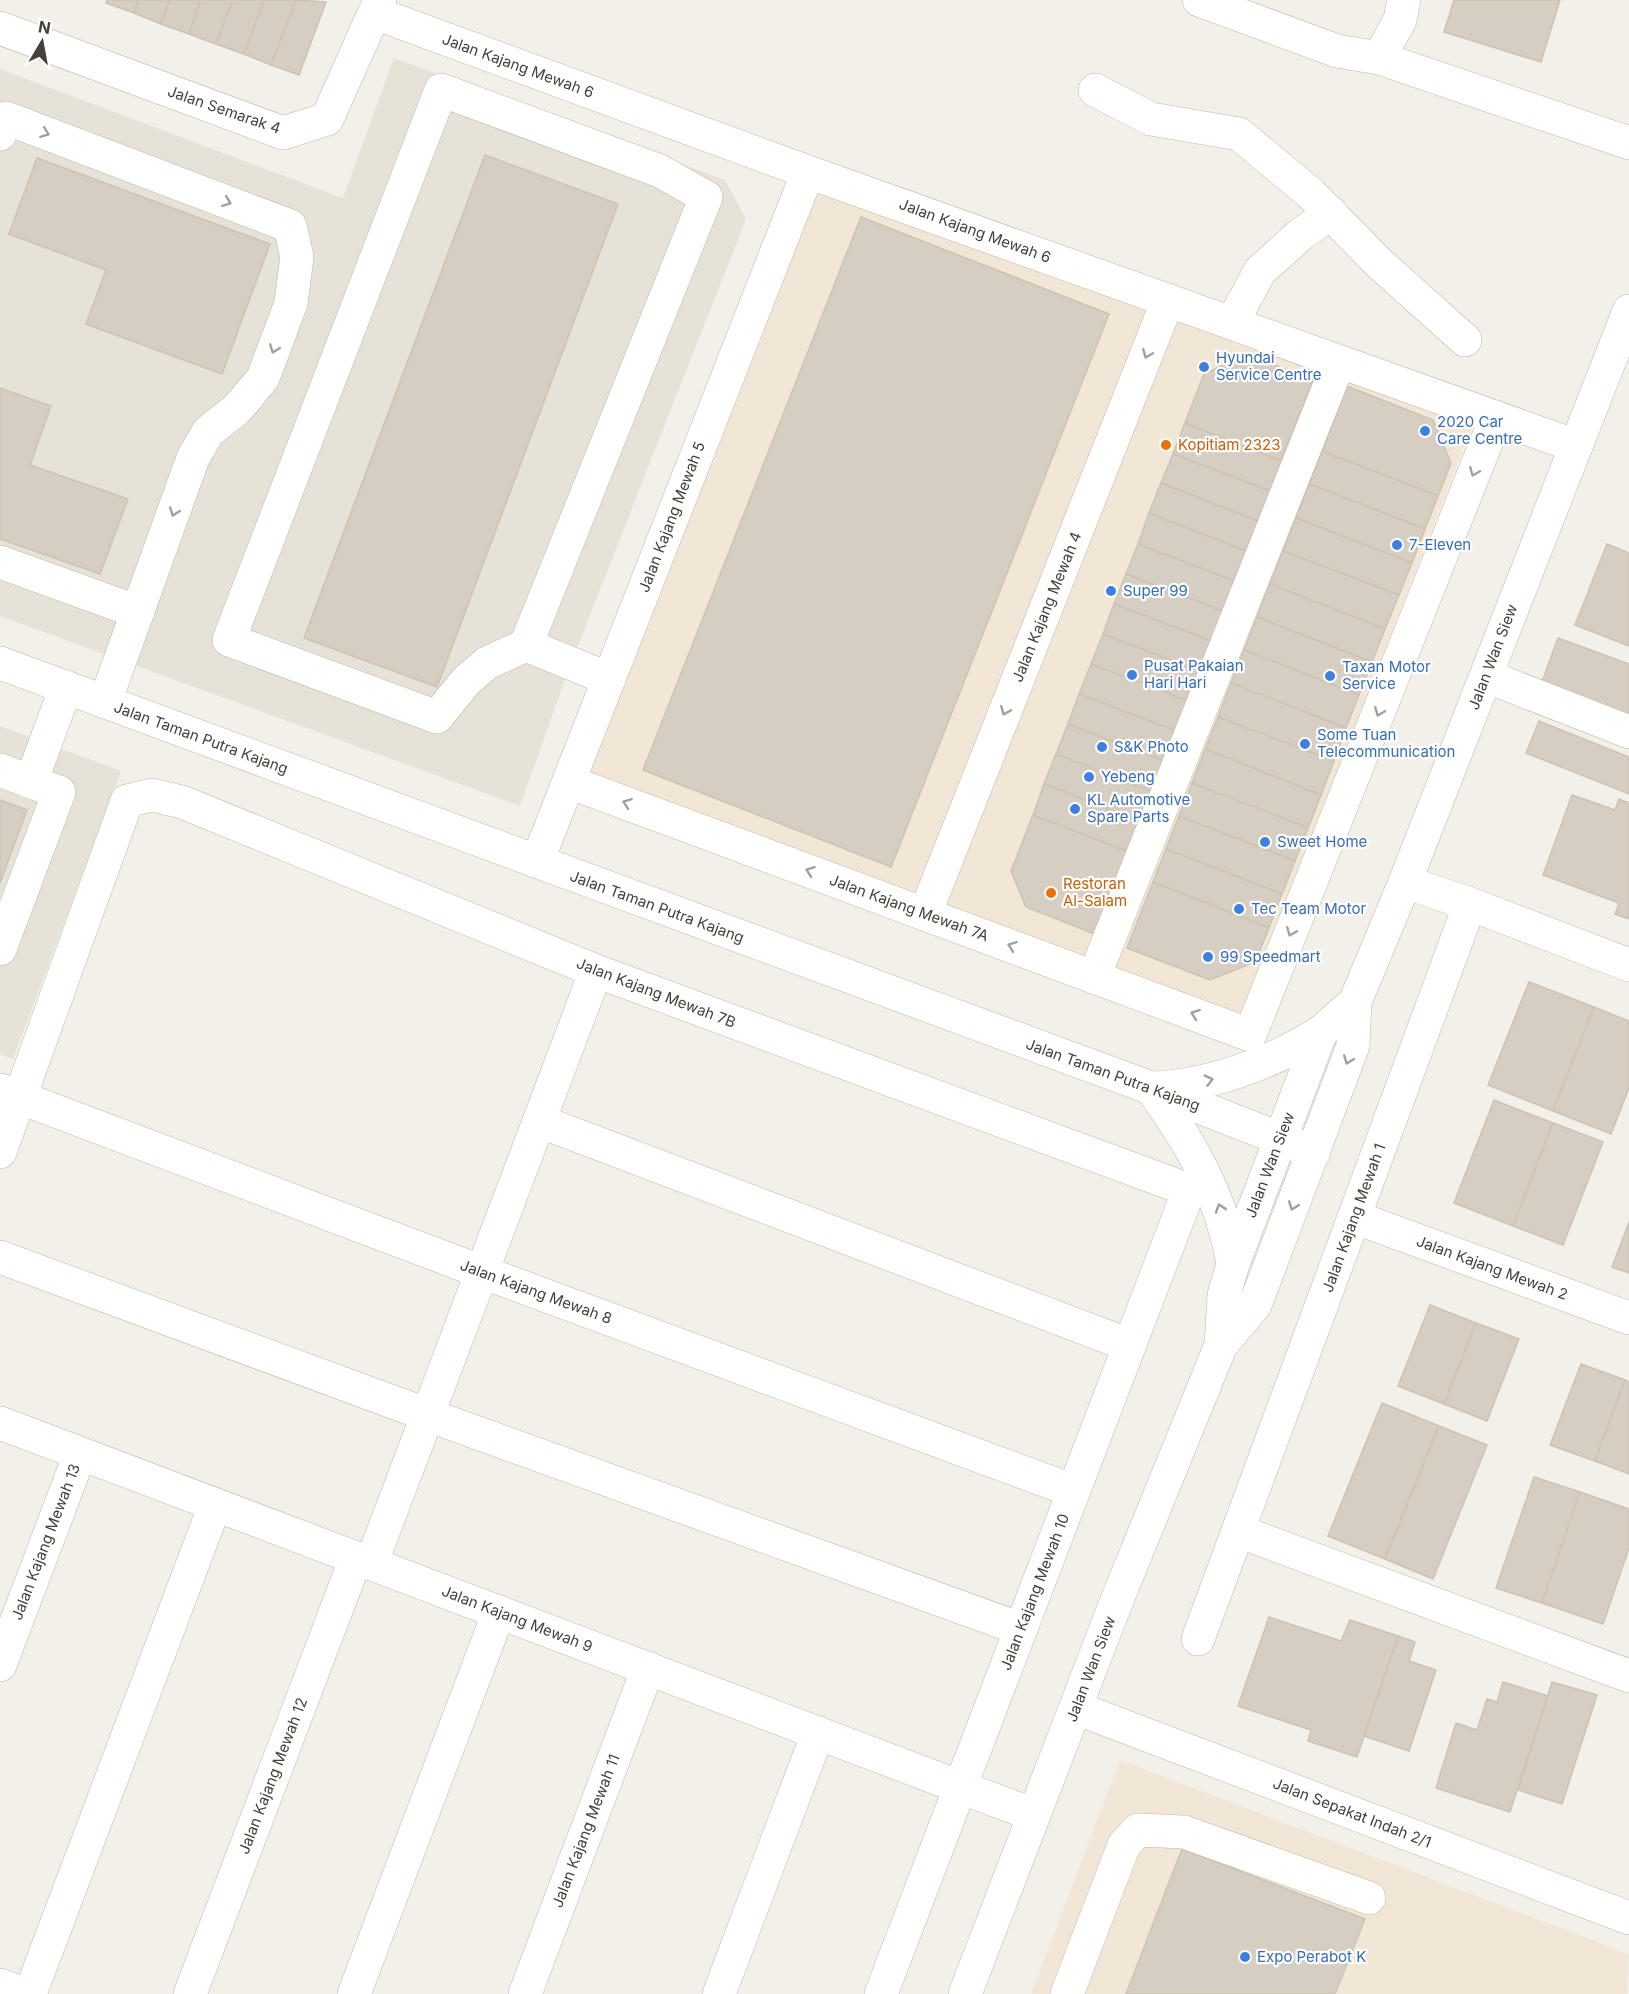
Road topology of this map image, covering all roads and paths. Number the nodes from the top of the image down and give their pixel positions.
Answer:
1 (1198, 0) edge
2 (1404, 0) edge
3 (378, 7) edge
4 (0, 28) edge
5 (1379, 58) junction
6 (1095, 90) dead end
7 (0, 134) edge
8 (1629, 143) edge
9 (808, 172) junction
10 (1331, 213) junction
11 (1168, 300) junction
12 (1629, 311) edge
13 (1232, 323) junction
14 (1465, 340) dead end
15 (1339, 362) junction
16 (1618, 371) edge
17 (1496, 418) junction
18 (1576, 446) junction
19 (0, 562) edge
20 (138, 612) junction
21 (526, 645) junction
22 (0, 663) edge
23 (1486, 676) junction
24 (609, 679) junction
25 (66, 687) junction
26 (105, 702) junction
27 (1629, 732) edge
28 (0, 770) edge
29 (31, 782) junction
30 (569, 782) junction
31 (537, 862) junction
32 (1405, 882) junction
33 (1470, 904) junction
34 (925, 914) junction
35 (0, 949) edge
36 (1629, 965) edge
37 (596, 971) junction
38 (1094, 977) junction
39 (1355, 1002) junction
40 (1321, 1032) junction
41 (1151, 1088) junction
42 (10, 1094) edge
43 (539, 1121) junction
44 (1281, 1138) junction
45 (0, 1152) edge
46 (1314, 1152) junction
47 (1189, 1190) joint
48 (1354, 1217) junction
49 (0, 1257) edge
50 (1233, 1264) junction
51 (482, 1272) junction
52 (1629, 1318) edge
53 (1130, 1345) junction
54 (1221, 1345) junction
55 (428, 1415) junction
56 (0, 1423) edge
57 (80, 1454) junction
58 (1074, 1491) junction
59 (215, 1505) junction
60 (1238, 1531) junction
61 (364, 1561) junction
62 (499, 1612) junction
63 (1021, 1629) junction
64 (1198, 1639) dead end
65 (0, 1665) edge
66 (648, 1668) junction
67 (1629, 1676) edge
68 (1076, 1708) junction
69 (818, 1733) junction
70 (960, 1787) junction
71 (1034, 1815) junction
72 (1369, 1898) dead end
73 (1629, 1918) edge
74 (0, 1985) edge
75 (24, 1994) edge
76 (30, 1994) edge
77 (190, 1994) edge
78 (354, 1994) edge
79 (525, 1994) edge
80 (719, 1994) edge
81 (881, 1994) edge
82 (965, 1994) edge
83 (1067, 1994) edge

1 - 5 street
2 - 5 street
3 - 4 street, Jalan Semarak 4
3 - 9 street, Jalan Kajang Mewah 6
5 - 8 street
6 - 10 street
7 -> 20 street
9 - 11 street, Jalan Kajang Mewah 6
9 - 24 street, Jalan Kajang Mewah 5
10 - 13 street
10 - 14 street
11 - 13 street, Jalan Kajang Mewah 6
11 -> 34 street, Jalan Kajang Mewah 4
12 - 16 street, Jalan Wan Siew
13 - 15 street, Jalan Kajang Mewah 6
15 - 17 street, Jalan Kajang Mewah 6
15 - 38 street
16 - 18 street, Jalan Wan Siew
17 - 18 street, Jalan Kajang Mewah 6
17 -> 38 street, Jalan Kajang Mewah 7A
18 - 23 street, Jalan Wan Siew
19 - 20 street
20 - 26 street
21 - 21 street
21 - 24 street
22 - 25 street, Jalan Taman Putra Kajang
23 - 27 street
23 - 32 street, Jalan Wan Siew
24 - 30 street, Jalan Kajang Mewah 5
25 - 26 street, Jalan Taman Putra Kajang
25 - 29 street
26 - 31 street, Jalan Taman Putra Kajang
28 - 29 street
29 - 35 street
30 - 31 street, Jalan Kajang Mewah 5
34 -> 30 street, Jalan Kajang Mewah 7A
31 - 41 street, Jalan Taman Putra Kajang
32 - 33 street
32 - 39 street, Jalan Wan Siew
33 - 36 street
33 - 48 street, Jalan Kajang Mewah 1
38 -> 34 street, Jalan Kajang Mewah 7A
37 - 42 street, Jalan Kajang Mewah 7B
37 - 43 street, Jalan Kajang Mewah 12
37 - 47 street, Jalan Kajang Mewah 7B
39 - 40 street, Jalan Wan Siew
39 -> 46 street, Jalan Wan Siew
41 -> 40 street
40 - 44 street, Jalan Wan Siew
41 - 44 street, Jalan Taman Putra Kajang
50 -> 41 street
42 - 45 street
42 - 51 street, Jalan Kajang Mewah 8
43 - 51 street, Jalan Kajang Mewah 12
43 - 53 street
44 - 46 street, Jalan Taman Putra Kajang
44 - 50 street, Jalan Wan Siew
46 -> 54 street, Jalan Wan Siew
47 - 53 street, Jalan Kajang Mewah 10
48 - 52 street, Jalan Kajang Mewah 2
48 - 60 street, Jalan Kajang Mewah 1
49 - 55 street
50 - 54 street, Jalan Wan Siew
51 - 55 street, Jalan Kajang Mewah 12
51 - 58 street, Jalan Kajang Mewah 8
53 - 58 street, Jalan Kajang Mewah 10
54 - 68 street, Jalan Wan Siew
55 - 61 street, Jalan Kajang Mewah 12
55 - 63 street
56 - 57 street, Jalan Kajang Mewah 9
57 - 59 street, Jalan Kajang Mewah 9
57 - 65 street, Jalan Kajang Mewah 13
58 - 63 street, Jalan Kajang Mewah 10
59 - 61 street, Jalan Kajang Mewah 9
59 - 76 street
60 - 64 street, Jalan Kajang Mewah 1
60 - 67 street
61 - 62 street, Jalan Kajang Mewah 9
61 - 77 street, Jalan Kajang Mewah 12
62 - 66 street, Jalan Kajang Mewah 9
62 - 78 street
63 - 70 street, Jalan Kajang Mewah 10
66 - 69 street, Jalan Kajang Mewah 9
66 - 79 street, Jalan Kajang Mewah 11
68 - 71 street, Jalan Wan Siew
68 - 73 street, Jalan Sepakat Indah 2/1
69 - 70 street, Jalan Kajang Mewah 9
69 - 80 street
70 - 71 street, Jalan Kajang Mewah 9
70 - 81 street, Jalan Kajang Mewah 10
71 - 82 street, Jalan Wan Siew
72 - 83 street
74 - 75 street

